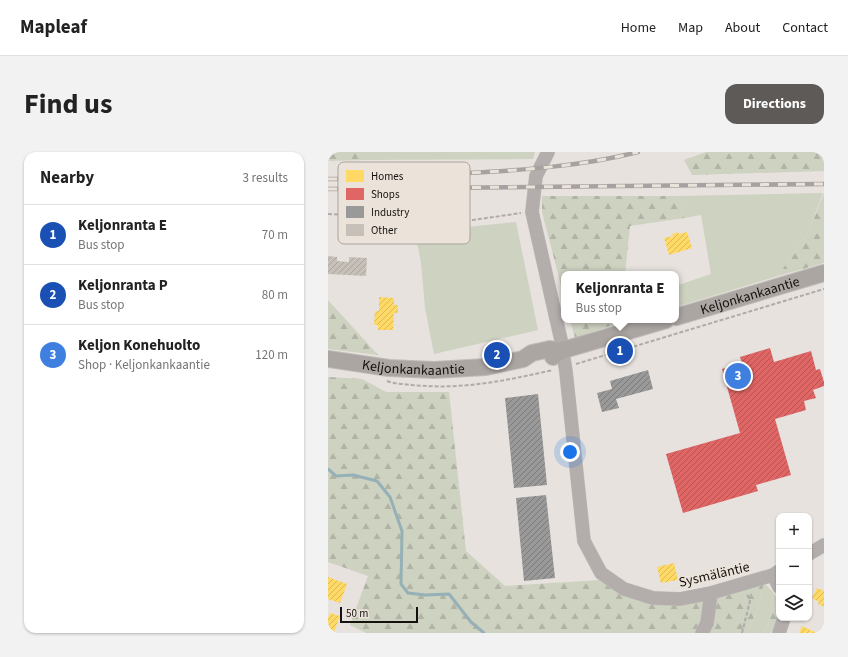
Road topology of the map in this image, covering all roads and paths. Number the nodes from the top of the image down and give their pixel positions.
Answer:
1 (548, 152) edge
2 (532, 212) junction
3 (328, 214) edge
4 (338, 214) edge
5 (470, 220) edge
6 (824, 273) edge
7 (679, 316) edge
8 (656, 323) edge
9 (561, 351) junction
10 (328, 359) edge
11 (824, 545) edge
12 (812, 552) edge
13 (776, 573) edge
14 (742, 584) junction
15 (711, 594) junction
16 (783, 621) edge
17 (702, 633) edge
18 (742, 633) edge
19 (779, 633) edge

1 - 2 street, Sysmäläntie
2 - 5 path
2 - 9 street, Sysmäläntie
3 - 4 path
6 - 7 main road, Keljonkankaantie
8 - 9 main road, Keljonkankaantie
9 - 10 main road, Keljonkankaantie
9 - 15 street, Sysmäläntie
11 - 12 street
13 - 14 street, Sysmäläntie
14 - 15 street, Sysmäläntie
14 - 18 path
15 - 17 street
16 - 19 street

